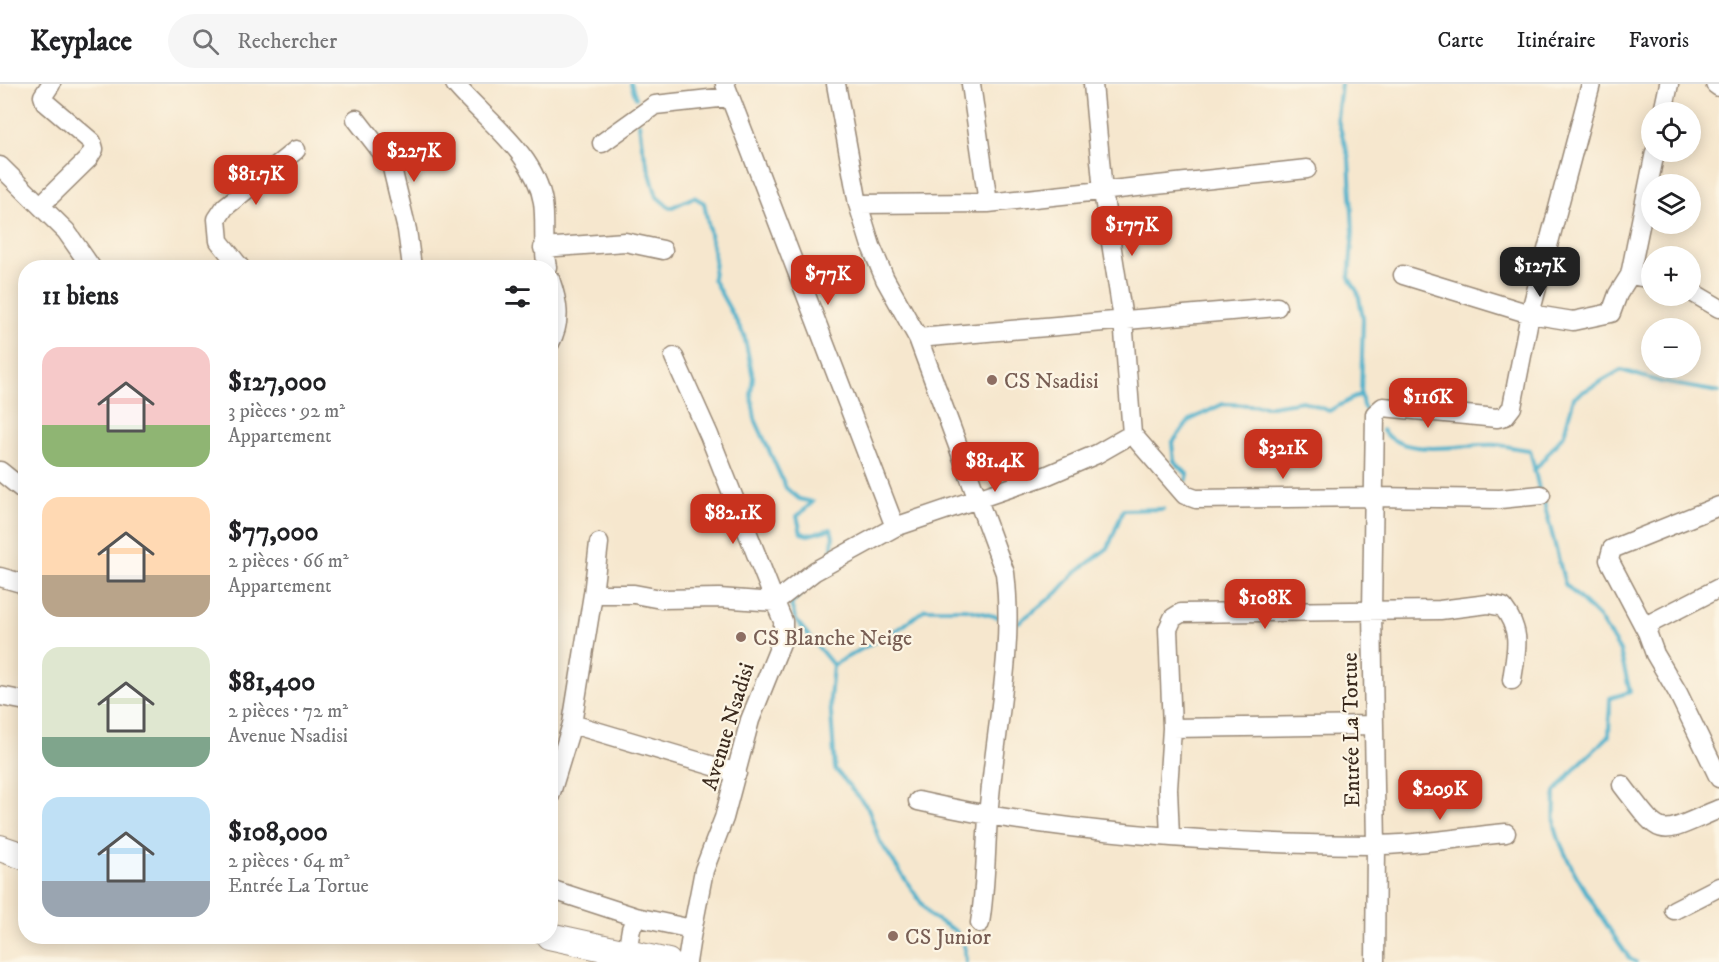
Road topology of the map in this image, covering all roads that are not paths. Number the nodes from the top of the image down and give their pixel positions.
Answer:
1 (51, 84) edge
2 (454, 84) edge
3 (836, 84) edge
4 (971, 84) edge
5 (1093, 84) edge
6 (1591, 84) edge
7 (1669, 84) edge
8 (727, 91) edge
9 (1665, 102) edge
10 (356, 119) dead end
11 (602, 143) dead end
12 (296, 150) dead end
13 (1653, 162) edge
14 (0, 166) edge
15 (1307, 169) dead end
16 (1103, 192) junction
17 (988, 203) junction
18 (858, 204) junction
19 (40, 205) junction
20 (543, 248) junction
21 (663, 250) dead end
22 (86, 260) edge
23 (234, 260) edge
24 (411, 260) edge
25 (546, 260) edge
26 (1403, 275) dead end
27 (1630, 275) junction
28 (1641, 277) edge
29 (1701, 297) edge
30 (1277, 307) dead end
31 (1719, 308) edge
32 (558, 311) edge
33 (1530, 314) junction
34 (1123, 319) junction
35 (558, 328) edge
36 (918, 338) junction
37 (674, 357) dead end
38 (1132, 434) junction
39 (0, 471) edge
40 (18, 486) edge
41 (1541, 495) dead end
42 (1375, 497) junction
43 (978, 498) junction
44 (1719, 506) edge
45 (895, 527) junction
46 (599, 543) dead end
47 (0, 577) edge
48 (18, 578) edge
49 (1719, 588) edge
50 (593, 594) junction
51 (774, 602) junction
52 (1372, 611) junction
53 (1647, 632) junction
54 (1512, 680) dead end
55 (0, 696) edge
56 (18, 699) edge
57 (572, 724) junction
58 (1374, 725) junction
59 (1172, 728) junction
60 (1712, 743) edge
61 (558, 770) edge
62 (737, 773) junction
63 (1719, 778) edge
64 (1622, 785) dead end
65 (918, 801) dead end
66 (1719, 809) edge
67 (987, 817) junction
68 (1506, 833) dead end
69 (1170, 837) junction
70 (1376, 845) junction
71 (0, 848) edge
72 (18, 854) edge
73 (1719, 888) edge
74 (558, 892) edge
75 (1674, 910) dead end
76 (636, 917) junction
77 (980, 923) dead end
78 (691, 937) junction
79 (558, 938) edge
80 (627, 952) junction
81 (668, 962) edge
82 (687, 962) edge
83 (1375, 962) edge

1 - 19 street
2 - 20 street
3 - 18 street
4 - 17 street
5 - 16 street
6 - 33 street
7 - 9 street
8 - 11 street
8 - 45 street
10 - 24 street
12 - 23 street
13 - 27 street
14 - 19 street
15 - 16 street
16 - 17 street
16 - 34 street
17 - 18 street
18 - 36 street
19 - 22 street
20 - 21 street
20 - 25 street
26 - 33 street
27 - 28 street
27 - 33 street
29 - 31 street
30 - 34 street
32 - 35 street
33 - 42 street, Entrée La Tortue
34 - 36 street
34 - 38 street
36 - 43 street
37 - 51 street, Avenue Nsadisi
38 - 42 street
38 - 43 street
39 - 40 street
41 - 42 street
42 - 52 street, Entrée La Tortue
43 - 45 street
43 - 67 street
44 - 53 street
45 - 51 street
46 - 50 street
47 - 48 street
49 - 53 street
50 - 51 street
50 - 57 street
51 - 62 street, Avenue Nsadisi
52 - 54 street
52 - 58 street, Entrée La Tortue
52 - 59 street
53 - 60 street
55 - 56 street
57 - 61 street
57 - 62 street
58 - 59 street
58 - 70 street, Entrée La Tortue
59 - 69 street
60 - 63 street
62 - 78 street, Avenue Nsadisi
64 - 66 street
65 - 67 street
67 - 69 street
67 - 77 street
68 - 70 street
69 - 70 street
70 - 83 street, Entrée La Tortue
71 - 72 highway
73 - 75 street
74 - 76 street
76 - 78 street
76 - 80 street
78 - 82 street, Avenue Nsadisi
79 - 80 highway
80 - 81 highway

